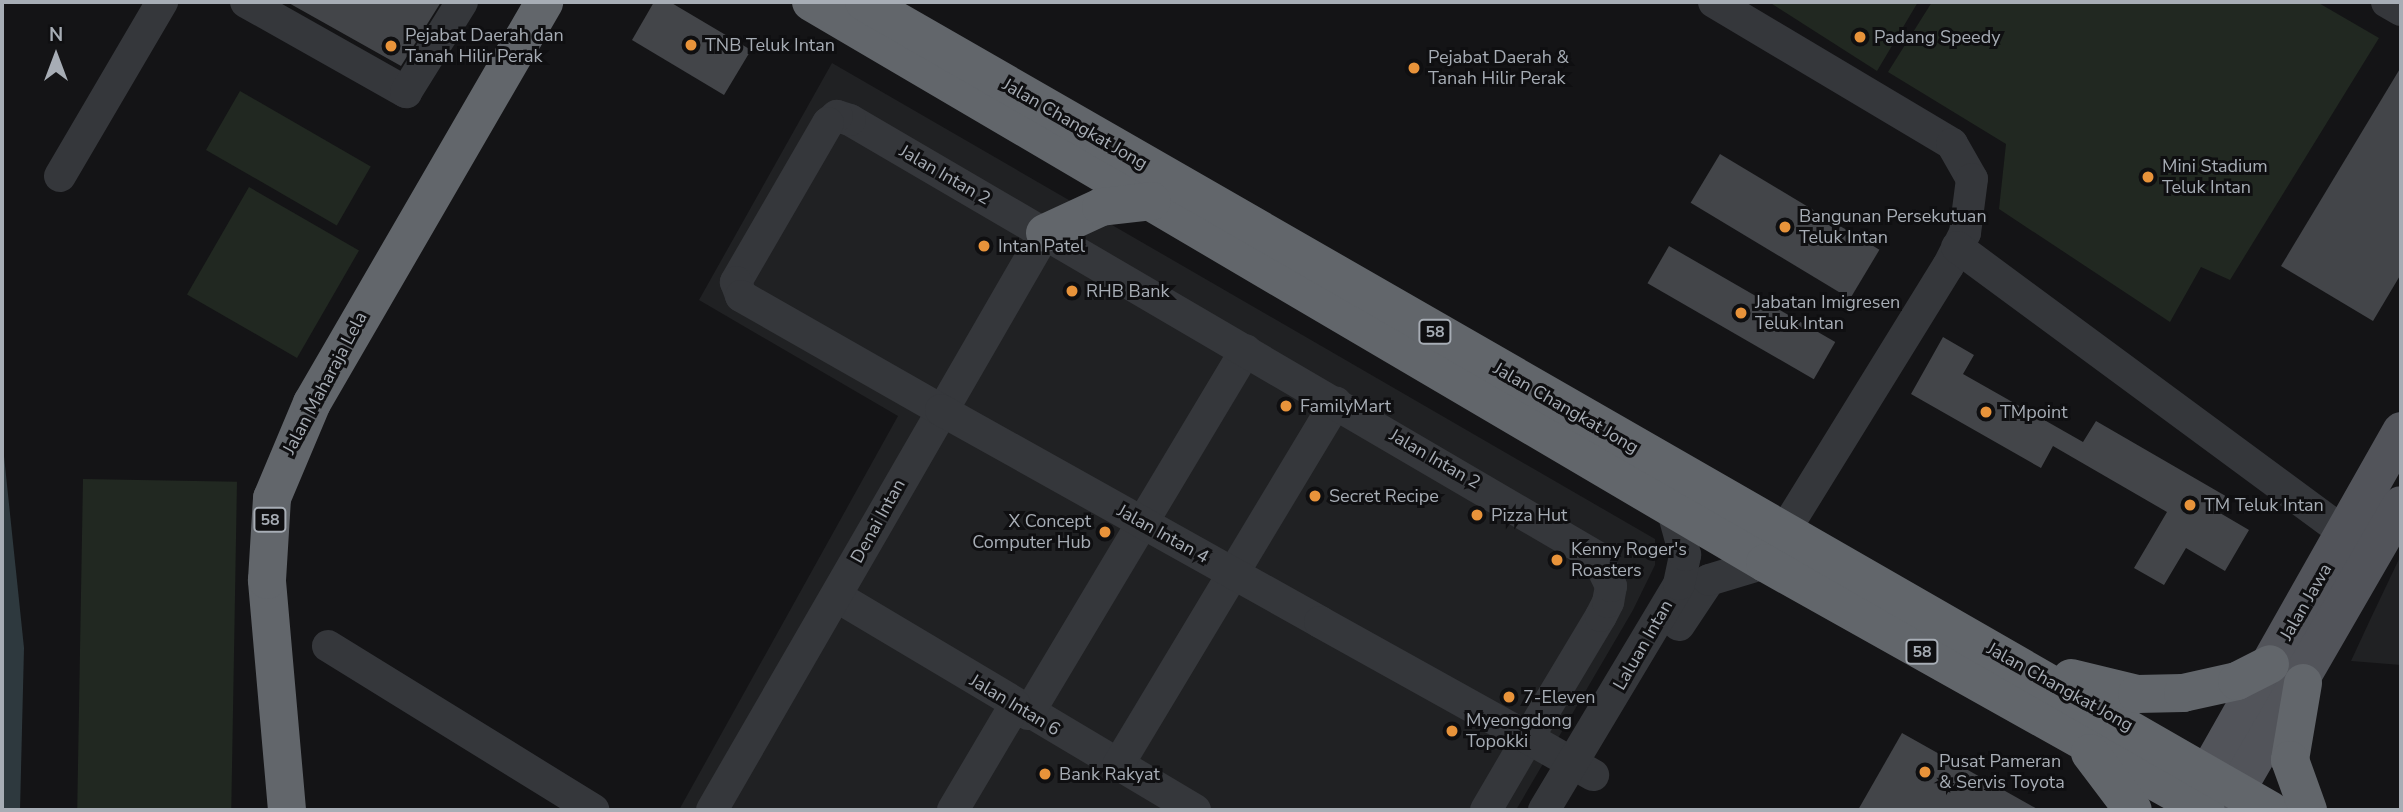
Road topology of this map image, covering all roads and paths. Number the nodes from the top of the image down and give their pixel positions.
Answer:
1 (162, 2) edge
2 (246, 2) edge
3 (461, 2) edge
4 (521, 2) edge
5 (544, 2) edge
6 (811, 2) edge
7 (864, 2) edge
8 (1714, 2) edge
9 (2387, 2) edge
10 (2401, 10) edge
11 (509, 61) junction
12 (60, 176) dead end
13 (1152, 201) junction
14 (1045, 233) junction
15 (1957, 247) junction
16 (736, 289) joint
17 (1246, 349) junction
18 (1336, 402) junction
19 (942, 410) junction
20 (2401, 432) edge
21 (2401, 505) edge
22 (1672, 508) junction
23 (1142, 522) junction
24 (2345, 534) junction
25 (1774, 548) junction
26 (2376, 557) junction
27 (1235, 574) junction
28 (836, 596) junction
29 (328, 646) dead end
30 (2009, 658) junction
31 (2270, 664) junction
32 (2303, 683) junction
33 (1021, 709) junction
34 (1528, 738) junction
35 (2080, 740) junction
36 (1118, 765) junction
37 (1583, 769) junction
38 (2209, 799) edge
39 (287, 810) edge
40 (594, 810) edge
41 (712, 810) edge
42 (953, 810) edge
43 (1195, 810) edge
44 (1486, 810) edge
45 (1544, 810) edge
46 (1570, 810) edge
47 (2133, 810) edge
48 (2270, 810) edge
49 (2308, 810) edge

1 - 12 street
2 - 3 street
4 - 11 highway
5 - 11 highway, Jalan Maharaja Lela / 58
6 - 13 highway, Jalan Changkat Jong / 58
7 - 25 highway, Jalan Changkat Jong / 58
8 - 15 street
9 - 10 street
11 - 39 highway, Jalan Maharaja Lela / 58
13 - 14 highway
13 - 22 highway, Jalan Changkat Jong / 58
14 - 16 street, Jalan Intan 2
14 - 17 street, Jalan Intan 2
14 - 19 street, Denai Intan
15 - 24 street
15 - 25 street
16 - 19 street, Jalan Intan 4
17 - 18 street, Jalan Intan 2
17 - 23 street
18 - 27 street
18 - 34 street, Jalan Intan 2
19 - 23 street, Jalan Intan 4
19 - 28 street, Denai Intan
20 - 24 main road, Jalan Jawa
21 - 26 main road
22 - 25 highway, Jalan Changkat Jong / 58
22 - 37 street, Laluan Intan
23 - 27 street, Jalan Intan 4
23 - 33 street
24 - 26 street
24 - 31 main road, Jalan Jawa
25 - 30 highway, Jalan Changkat Jong / 58
25 - 35 highway, Jalan Changkat Jong / 58
25 - 37 street, Laluan Intan
26 - 32 main road
27 - 34 street, Jalan Intan 4
27 - 36 street
28 - 33 street, Jalan Intan 6
28 - 41 street, Denai Intan
29 - 40 street
30 - 31 highway
30 - 38 highway, Jalan Changkat Jong / 58
31 - 38 main road, Jalan Jawa
32 - 38 main road
32 - 49 highway
33 - 36 street, Jalan Intan 6
33 - 42 street
34 - 37 street, Jalan Intan 4
34 - 44 street, Jalan Intan 2
35 - 38 highway, Jalan Changkat Jong / 58
35 - 47 highway
36 - 43 street, Jalan Intan 6
37 - 45 street, Laluan Intan
37 - 46 street, Laluan Intan
38 - 48 highway, Jalan Changkat Jong / 58

